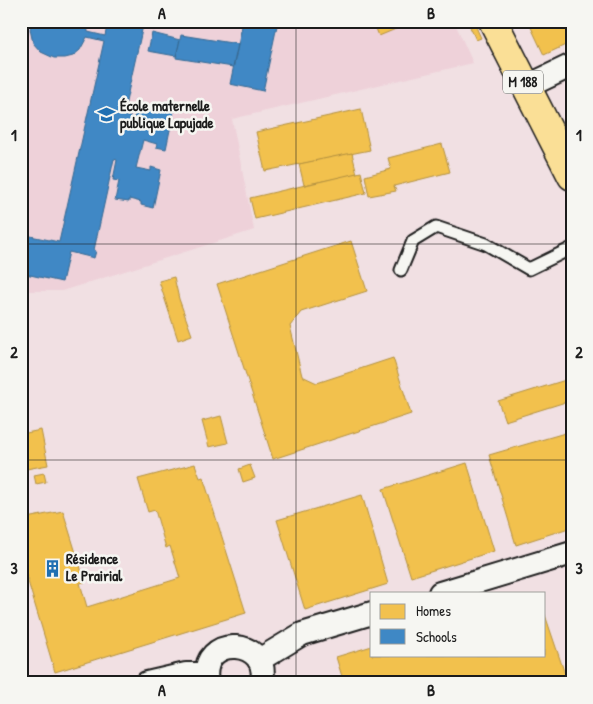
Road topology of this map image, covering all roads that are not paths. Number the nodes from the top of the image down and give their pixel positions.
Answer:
1 (493, 21) edge
2 (572, 65) edge
3 (526, 87) junction
4 (572, 176) edge
5 (572, 248) edge
6 (401, 270) dead end
7 (572, 553) edge
8 (443, 592) edge
9 (370, 614) edge
10 (259, 660) junction
11 (207, 678) edge
12 (147, 683) edge
13 (261, 683) edge

1 - 3 main road, M 188
2 - 3 street
3 - 4 main road, M 188
5 - 6 lane
7 - 8 street
9 - 10 street
10 - 11 street
10 - 13 street
11 - 12 street

